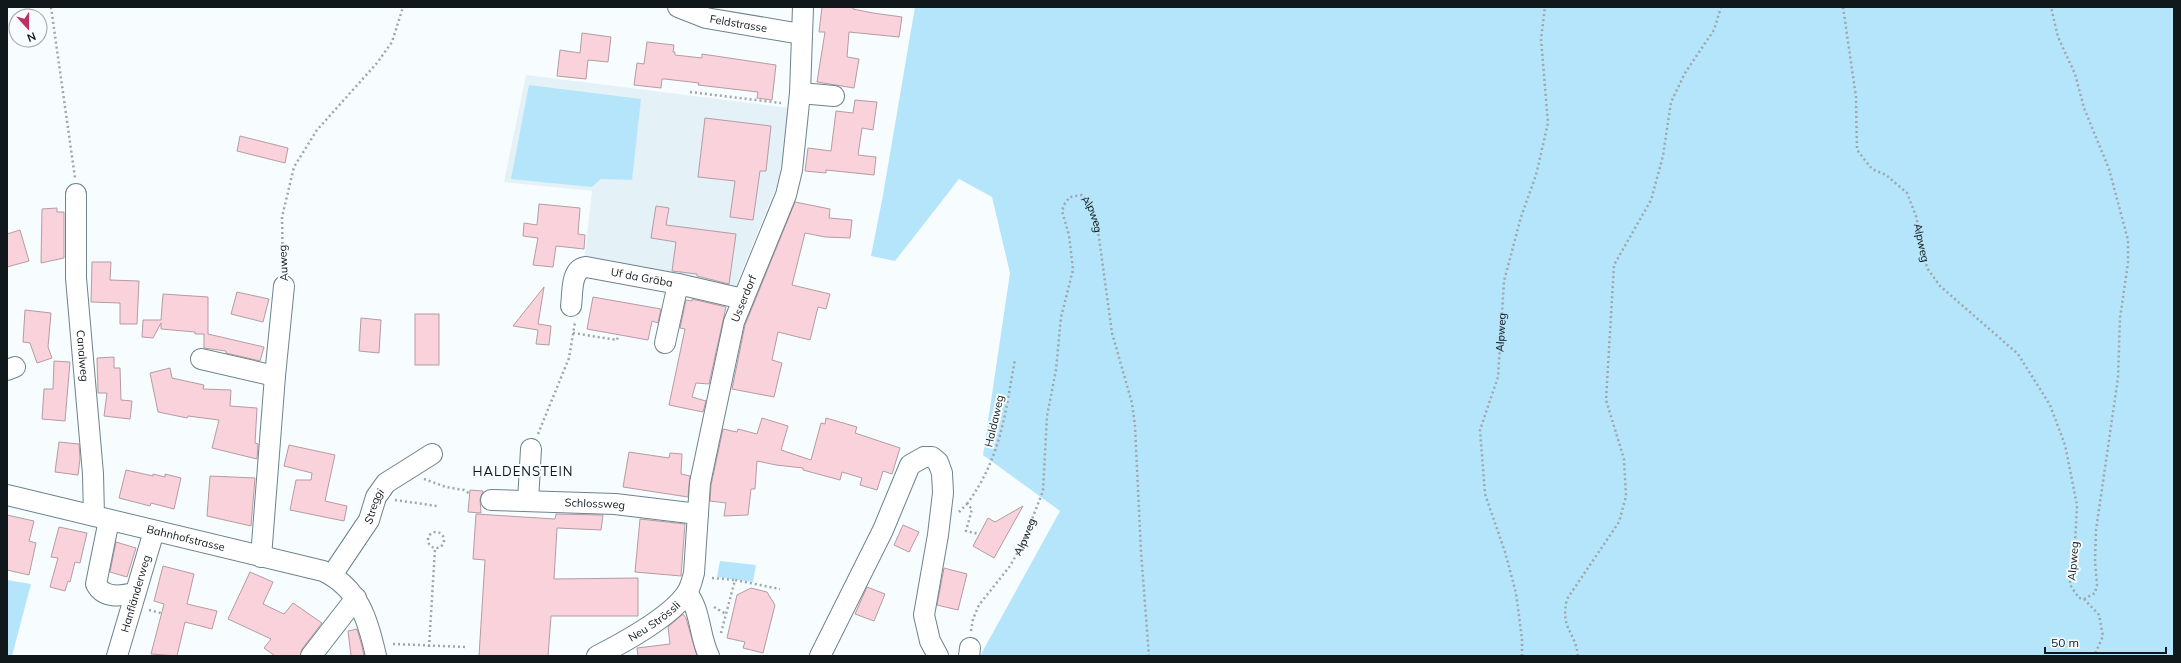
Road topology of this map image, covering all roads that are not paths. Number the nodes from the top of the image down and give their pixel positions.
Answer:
1 (678, 7) edge
2 (803, 7) edge
3 (801, 34) junction
4 (834, 96) dead end
5 (792, 98) junction
6 (76, 194) road end
7 (678, 284) junction
8 (284, 286) road end
9 (743, 299) junction
10 (571, 306) road end
11 (665, 343) dead end
12 (201, 359) dead end
13 (275, 376) junction
14 (532, 449) road end
15 (432, 454) dead end
16 (7, 495) edge
17 (491, 500) dead end
18 (528, 501) junction
19 (698, 514) junction
20 (102, 518) junction
21 (154, 531) junction
22 (261, 557) junction
23 (332, 575) junction
24 (134, 593) junction
25 (687, 593) junction
26 (356, 598) junction
27 (117, 656) edge
28 (311, 656) edge
29 (376, 656) edge
30 (597, 656) edge
31 (709, 656) edge
32 (820, 656) edge
33 (938, 656) edge

1 - 3 street, Feldstrasse
2 - 3 street, Usserdorf
3 - 5 street, Usserdorf
4 - 5 street
5 - 9 street, Usserdorf
6 - 20 street, Canalweg
7 - 9 street, Uf da Gräba
7 - 10 street, Uf da Gräba
7 - 11 street
8 - 13 street, Auweg
9 - 19 street, Usserdorf
12 - 13 street
13 - 22 street, Auweg
14 - 18 street
15 - 23 street, Streggi
16 - 20 street, Bahnhofstrasse
17 - 18 street, Schlossweg
18 - 19 street, Schlossweg
19 - 25 street, Usserdorf
20 - 21 street, Bahnhofstrasse
20 - 24 street, Canalweg
21 - 22 street, Bahnhofstrasse
21 - 24 street, Hanfländerweg
22 - 23 street, Bahnhofstrasse
23 - 26 street, Bahnhofstrasse
24 - 27 street, Hanfländerweg
25 - 30 street, Neu Strössli
25 - 31 street
26 - 28 street
26 - 29 street
32 - 33 street

